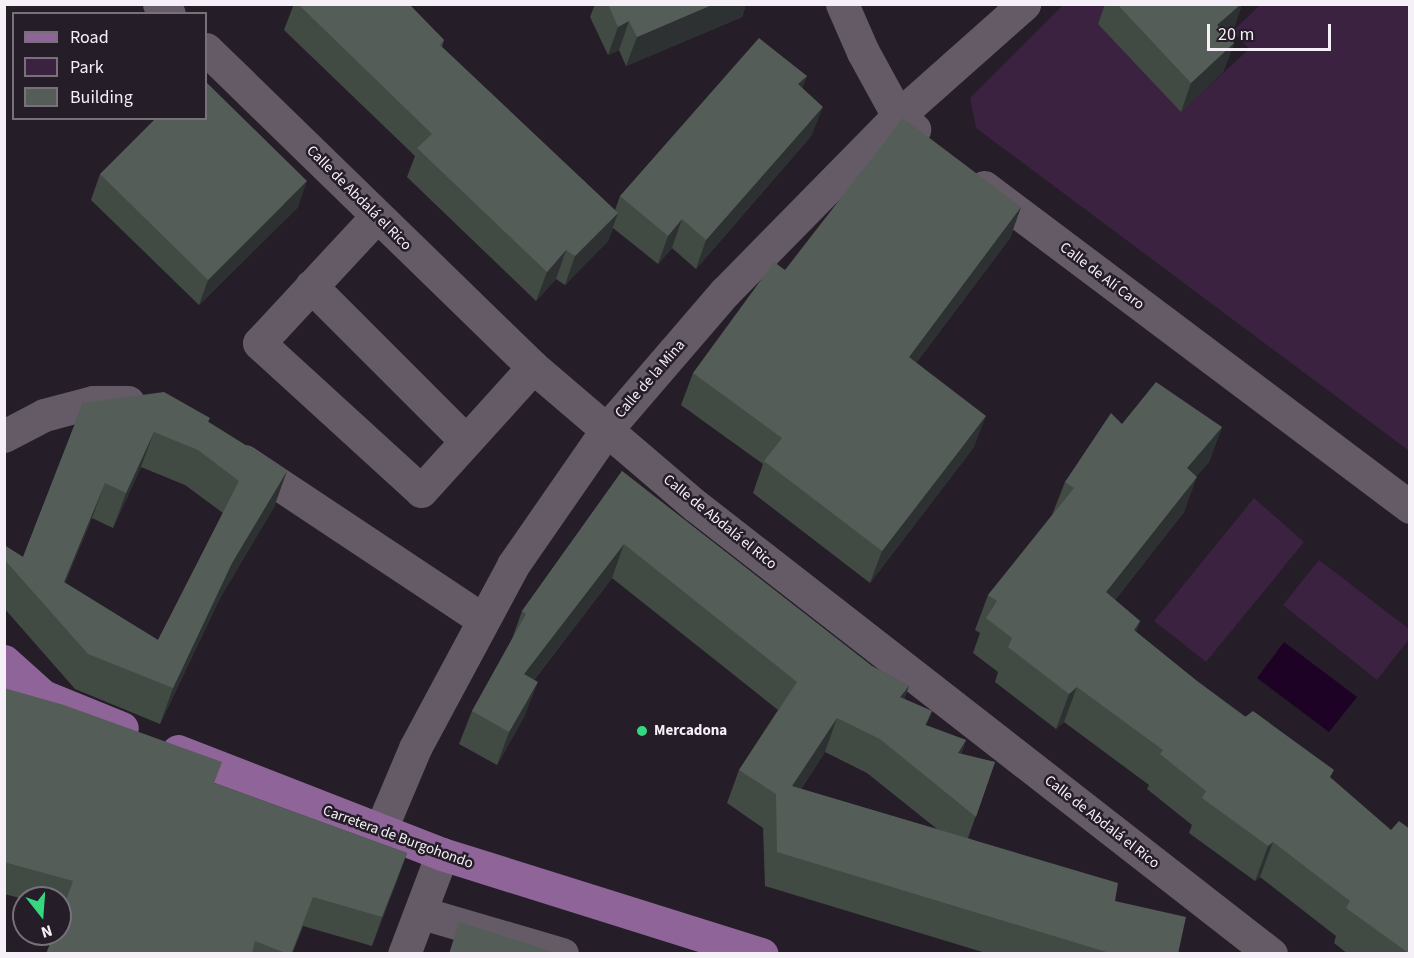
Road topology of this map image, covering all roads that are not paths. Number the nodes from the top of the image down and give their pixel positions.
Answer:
1 (842, 4) edge
2 (1024, 4) edge
3 (207, 50) edge
4 (898, 116) junction
5 (938, 150) edge
6 (963, 171) edge
7 (377, 216) junction
8 (311, 286) junction
9 (533, 367) junction
10 (160, 411) edge
11 (607, 429) junction
12 (4, 436) edge
13 (466, 441) junction
14 (220, 445) edge
15 (1410, 507) edge
16 (482, 620) junction
17 (4, 661) edge
18 (4, 691) edge
19 (43, 696) junction
20 (380, 831) junction
21 (442, 854) junction
22 (422, 913) junction
23 (404, 954) edge
24 (562, 954) edge
25 (762, 954) edge
26 (1270, 954) edge

1 - 4 street
2 - 4 street, Calle de la Mina
3 - 7 street, Calle de Abdalá el Rico
4 - 5 street
4 - 11 street, Calle de la Mina
6 - 15 street, Calle de Alí Caro
7 - 8 street
7 - 9 street, Calle de Abdalá el Rico
8 - 13 street
8 - 13 street
9 - 11 street, Calle de Abdalá el Rico
9 - 13 street
10 - 12 street
11 - 16 street, Calle de la Mina
11 - 26 street, Calle de Abdalá el Rico
14 - 16 street
16 - 20 street, Calle de la Mina
17 - 19 main road, Carretera de Burgohondo
18 - 19 main road, Carretera de Burgohondo
19 - 20 main road, Carretera de Burgohondo
20 - 21 main road, Carretera de Burgohondo
21 - 22 street
21 - 25 main road, Carretera de Burgohondo
22 - 23 street
22 - 24 street

